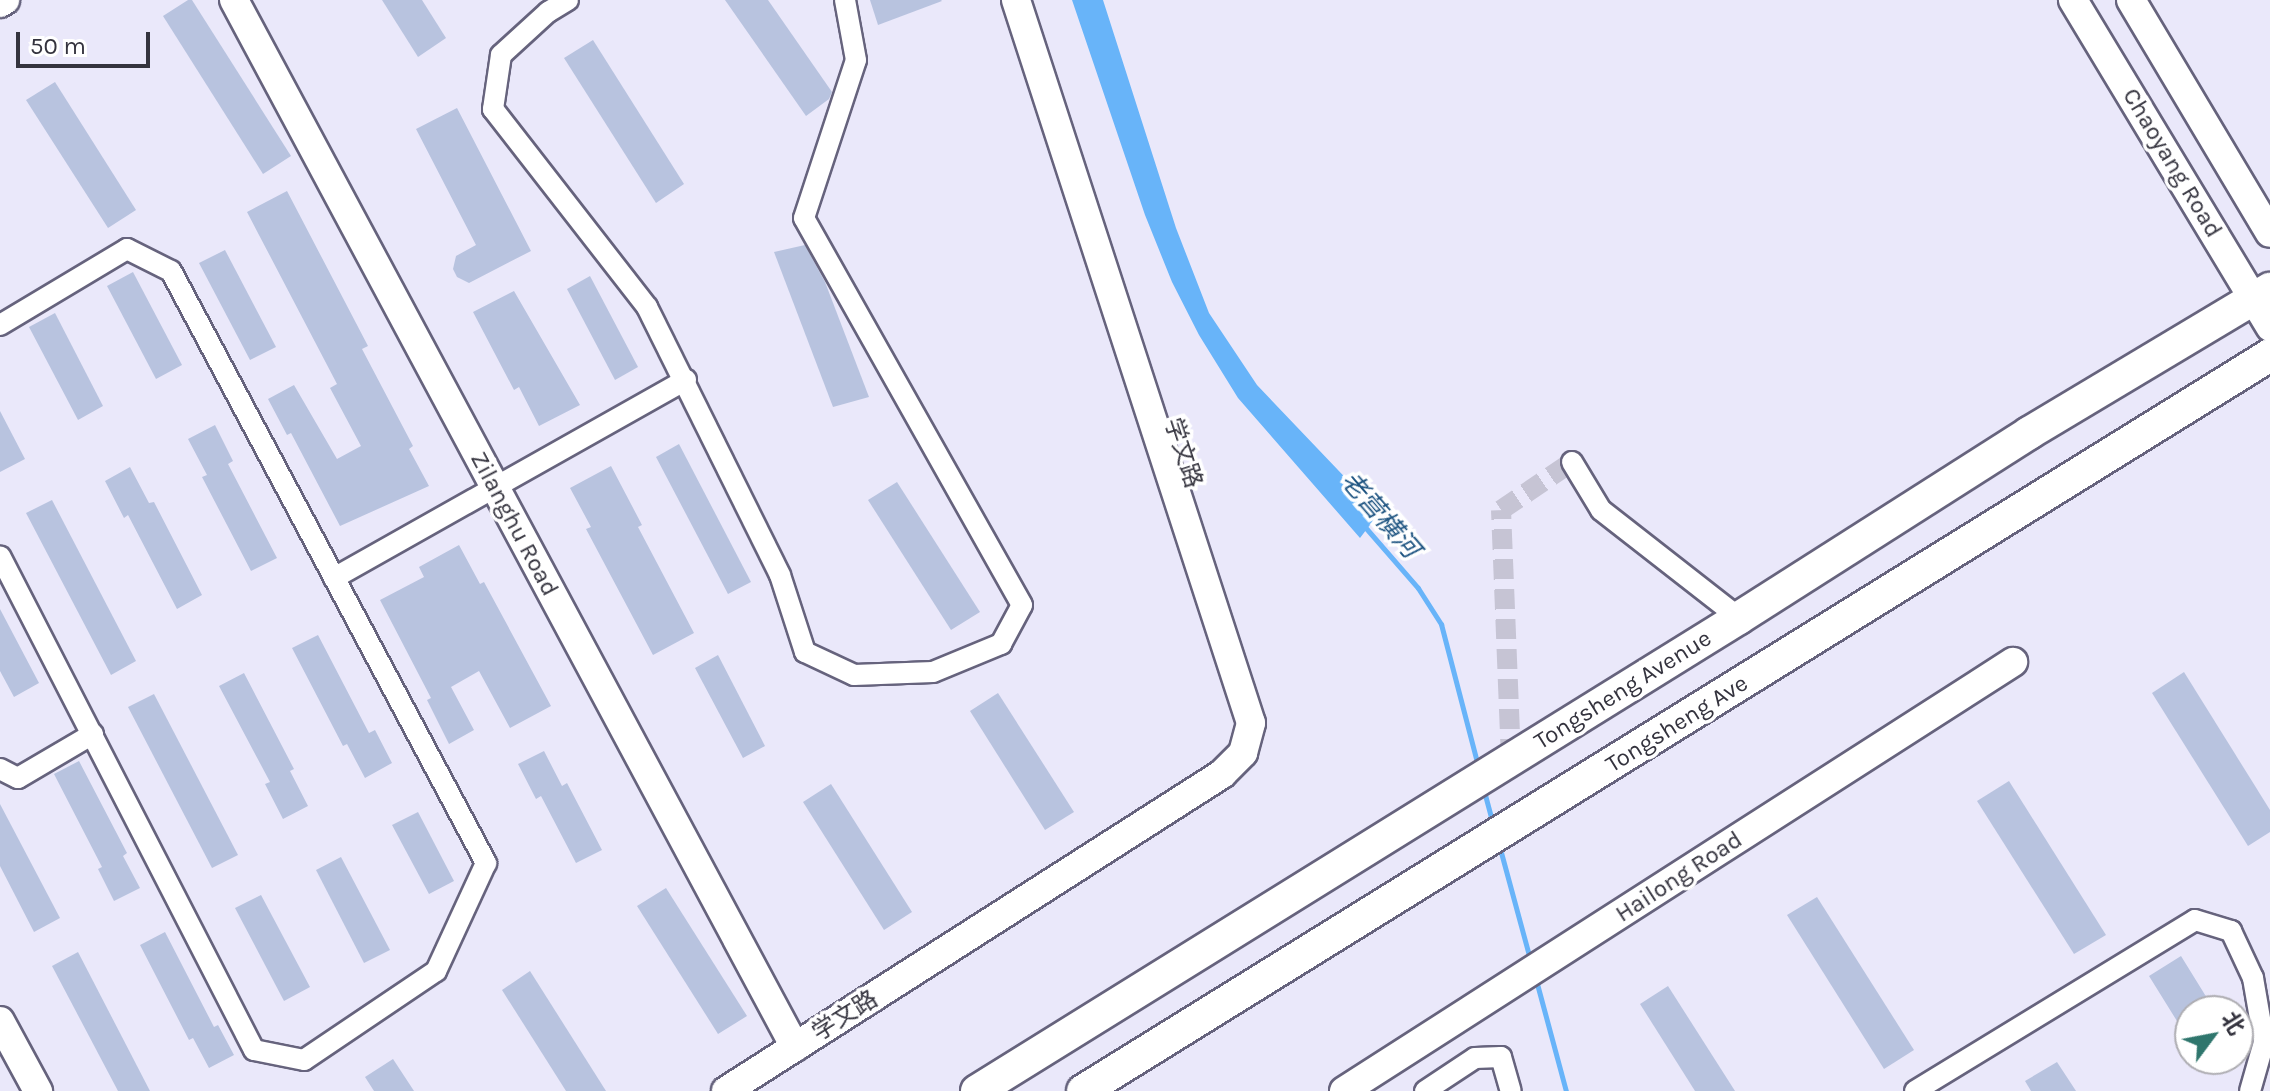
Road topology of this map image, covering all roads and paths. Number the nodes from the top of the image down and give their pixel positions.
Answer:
1 (5, 0) edge
2 (234, 0) edge
3 (568, 0) edge
4 (845, 0) edge
5 (1016, 0) edge
6 (1036, 0) edge
7 (2073, 0) edge
8 (2131, 0) edge
9 (0, 3) edge
10 (2270, 233) edge
11 (2262, 294) edge
12 (0, 325) edge
13 (2270, 327) edge
14 (2270, 355) edge
15 (686, 380) junction
16 (1572, 462) dead end
17 (495, 487) junction
18 (0, 556) edge
19 (334, 578) junction
20 (1739, 618) junction
21 (2013, 662) dead end
22 (93, 734) junction
23 (0, 769) edge
24 (1125, 837) junction
25 (0, 1021) edge
26 (795, 1047) junction
27 (0, 1052) edge
28 (21, 1091) edge
29 (38, 1091) edge
30 (726, 1091) edge
31 (977, 1091) edge
32 (1083, 1091) edge
33 (1344, 1091) edge
34 (1425, 1091) edge
35 (1511, 1091) edge
36 (1915, 1091) edge
37 (2250, 1091) edge

1 - 9 street
2 - 17 street, Zilanghu Road
3 - 15 street
4 - 15 street
5 - 24 street, 学文路
6 - 24 street, 学文路
7 - 11 street, Chaoyang Road
8 - 10 street, Chaoyang Road
11 - 13 street, Chaoyang Road
11 - 20 main road, Tongsheng Avenue
12 - 19 street
14 - 32 main road, Tongsheng Ave
15 - 17 street
16 - 20 street
17 - 19 street
17 - 26 street, Zilanghu Road
18 - 22 street
19 - 22 street
20 - 31 main road, Tongsheng Avenue
21 - 33 street, Hailong Road
22 - 23 street
24 - 26 street, 学文路
25 - 29 street
26 - 30 street, 学文路
27 - 28 street
34 - 35 street
36 - 37 street

